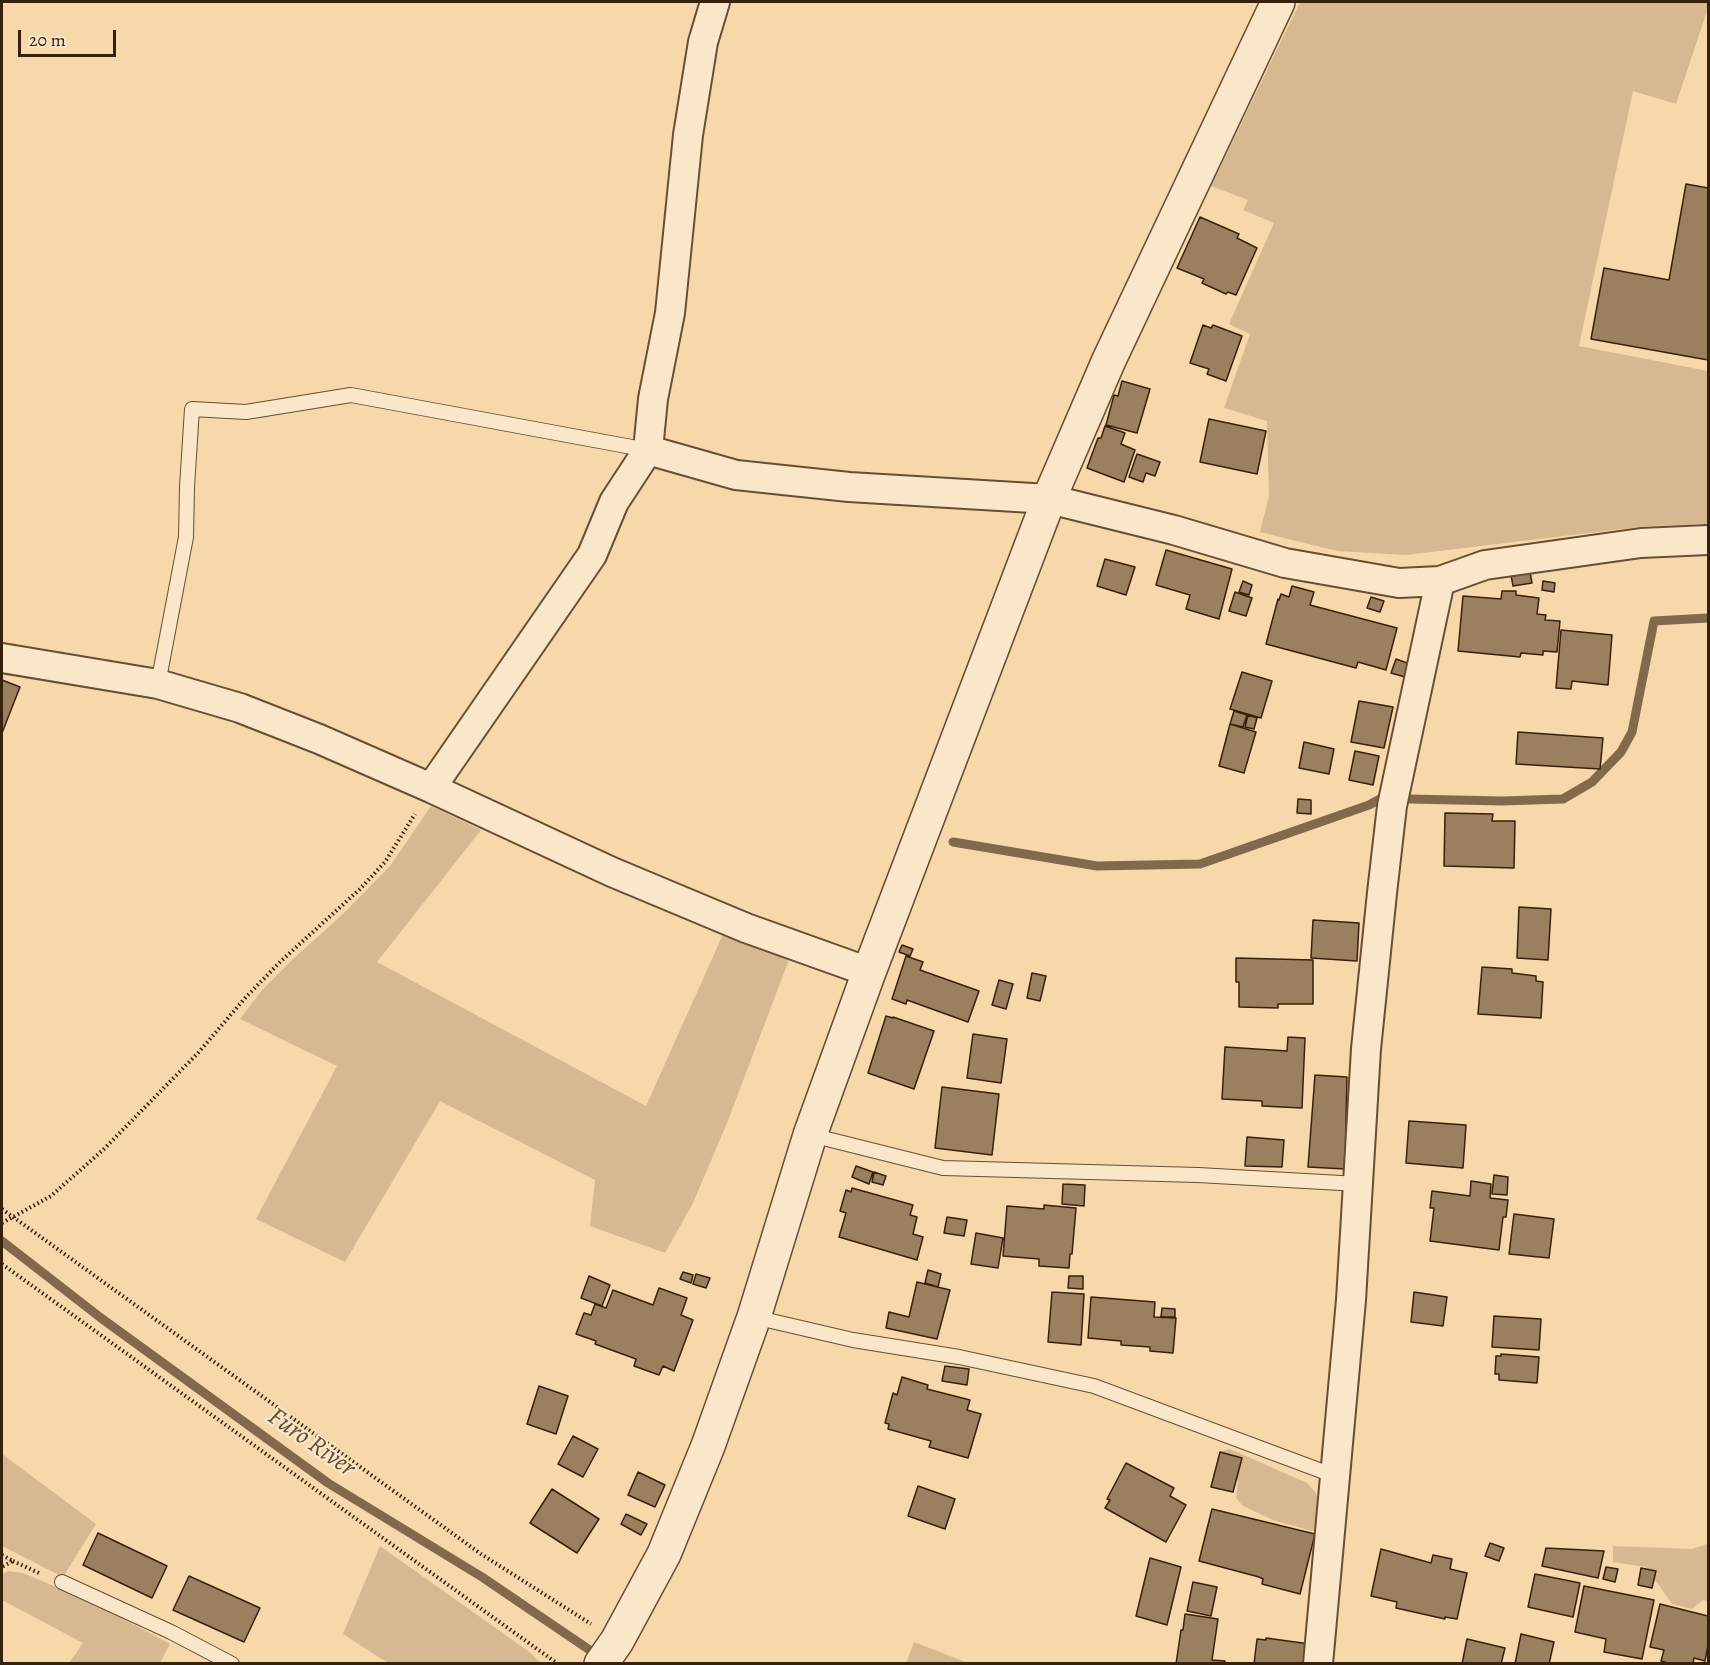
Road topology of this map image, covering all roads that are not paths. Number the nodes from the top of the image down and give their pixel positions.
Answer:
1 (715, 2) edge
2 (1278, 2) edge
3 (648, 450) junction
4 (1049, 499) junction
5 (1708, 540) edge
6 (1440, 581) junction
7 (2, 658) edge
8 (158, 684) junction
9 (431, 788) junction
10 (869, 972) junction
11 (810, 1135) junction
12 (1359, 1184) junction
13 (754, 1317) junction
14 (1335, 1476) junction
15 (62, 1582) road end
16 (609, 1652) edge
17 (232, 1664) edge
18 (1318, 1664) edge

1 - 3 street
2 - 4 street
3 - 4 street
3 - 8 lane
3 - 9 street
4 - 6 street
4 - 10 street
5 - 6 street
6 - 12 street
7 - 8 street
8 - 9 street
9 - 10 street
10 - 11 street
11 - 12 lane
11 - 13 street
12 - 14 street
13 - 14 lane
13 - 16 street
14 - 18 street
15 - 17 lane

